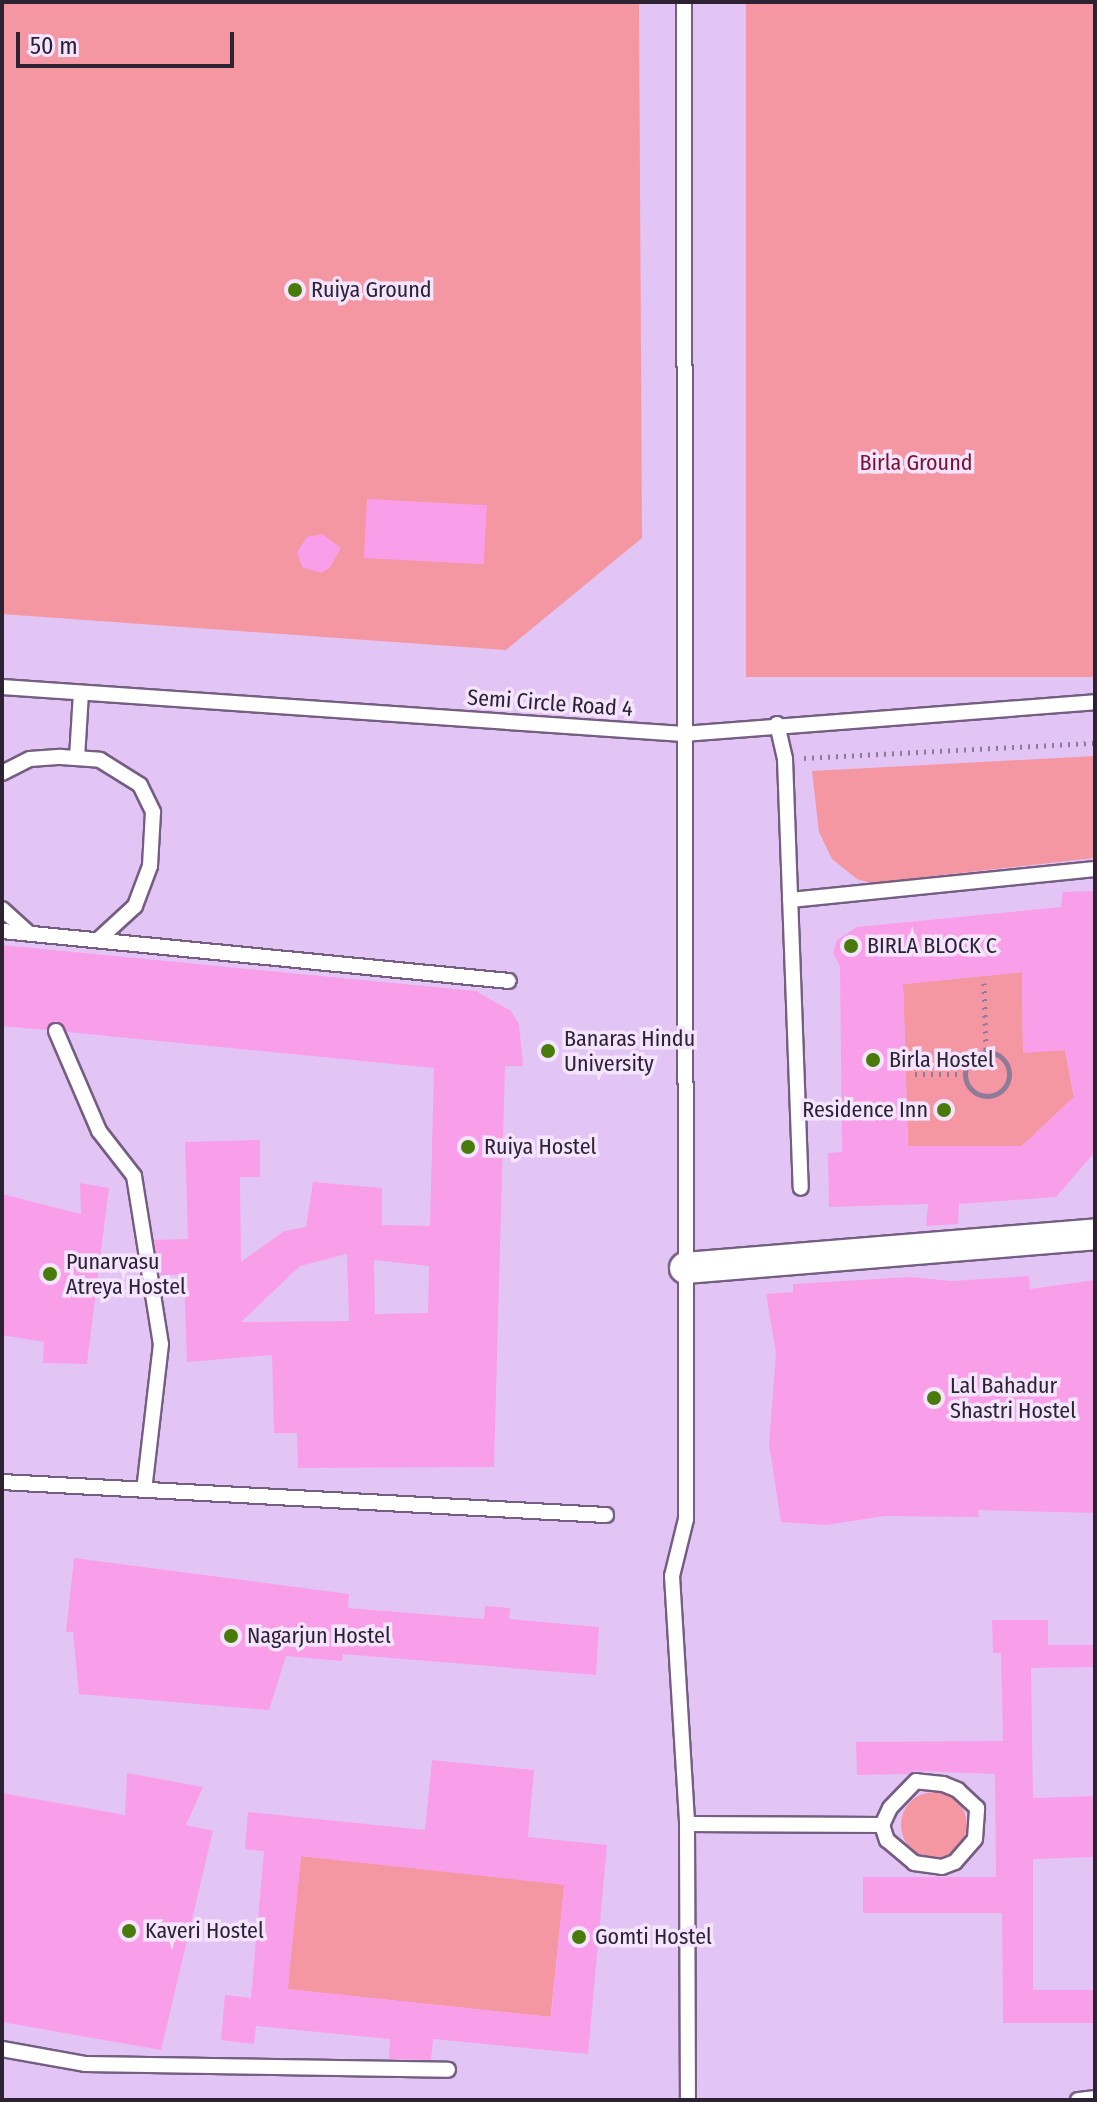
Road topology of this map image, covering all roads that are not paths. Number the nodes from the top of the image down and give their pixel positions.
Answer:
1 (684, 2) edge
2 (2, 687) edge
3 (81, 693) junction
4 (1095, 702) edge
5 (777, 724) junction
6 (683, 734) junction
7 (77, 758) junction
8 (2, 773) edge
9 (1095, 869) edge
10 (790, 900) junction
11 (2, 909) edge
12 (2, 931) edge
13 (29, 933) junction
14 (99, 939) junction
15 (509, 981) dead end
16 (56, 1031) dead end
17 (801, 1188) dead end
18 (1095, 1234) edge
19 (685, 1268) junction
20 (2, 1482) edge
21 (144, 1490) junction
22 (606, 1515) dead end
23 (687, 1824) junction
24 (882, 1825) junction
25 (2, 2049) edge
26 (448, 2070) dead end
27 (1095, 2098) edge
28 (688, 2100) edge
29 (1078, 2100) edge

1 - 6 lane
2 - 3 lane, Semi Circle Road 4
3 - 6 lane, Semi Circle Road 4
3 - 7 lane
4 - 5 lane, Semi Circle Road 4
5 - 6 lane, Semi Circle Road 4
5 - 10 lane
6 - 19 lane
7 - 8 lane
7 - 14 lane
9 - 10 lane
10 - 17 lane
11 - 13 lane
12 - 13 lane
13 - 14 lane
14 - 15 lane
16 - 21 lane
18 - 19 street
19 - 23 lane
20 - 21 lane
21 - 22 lane
23 - 24 lane
23 - 28 lane
24 - 24 lane
25 - 26 lane
27 - 29 lane

